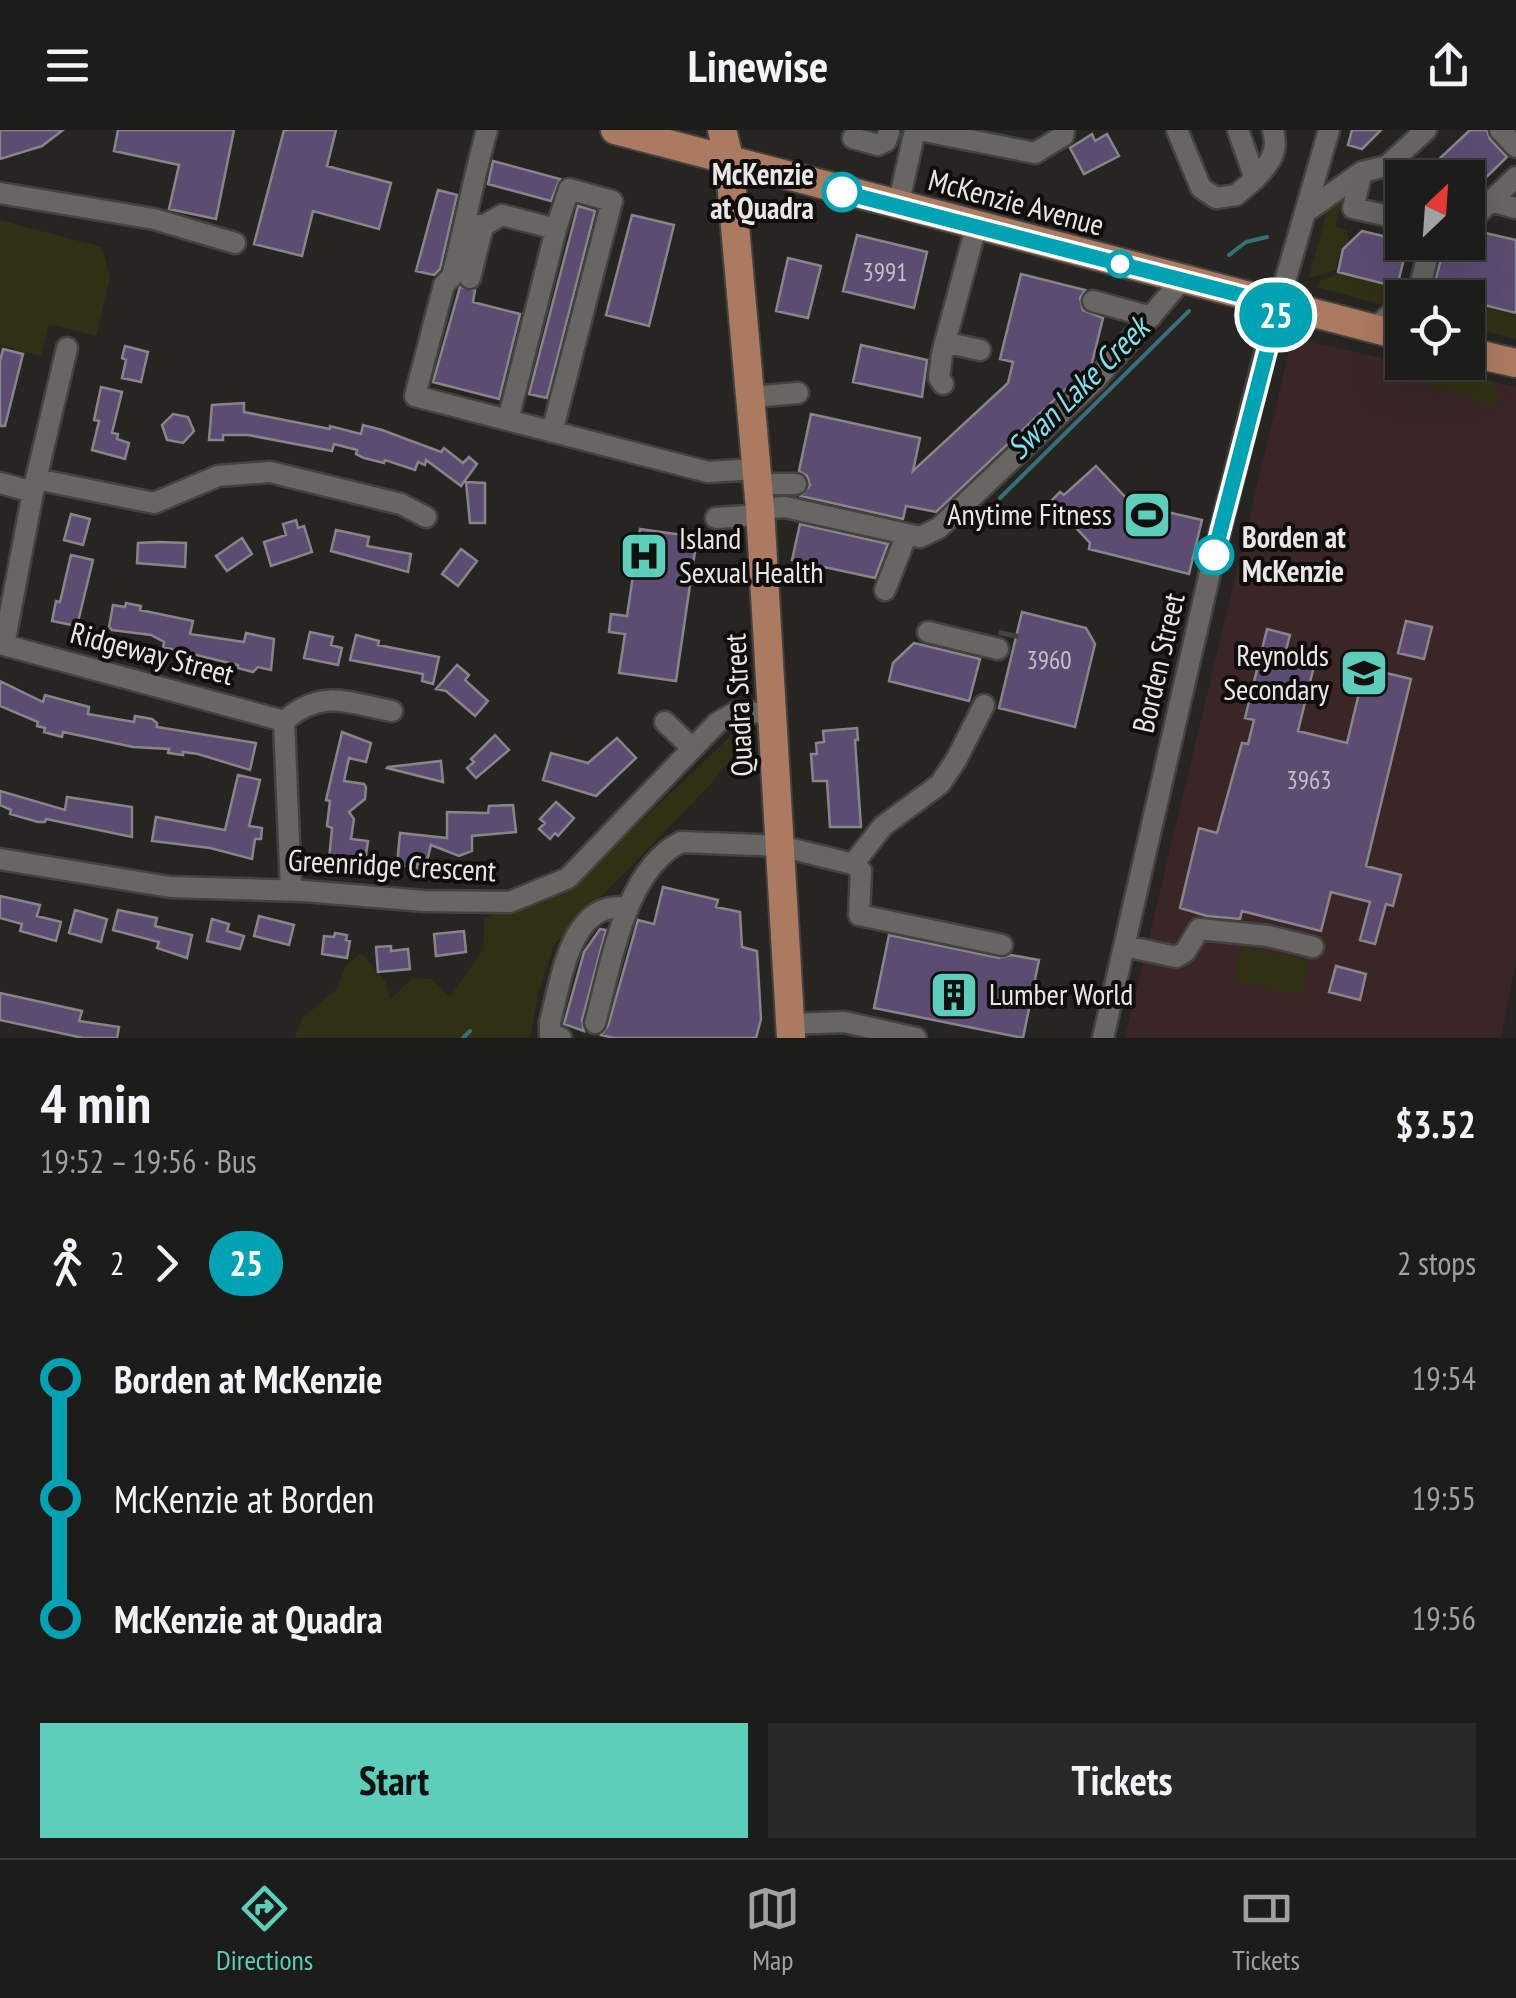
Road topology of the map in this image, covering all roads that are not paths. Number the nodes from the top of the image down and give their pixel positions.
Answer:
1 (486, 130) edge
2 (614, 130) edge
3 (722, 130) edge
4 (917, 130) edge
5 (1064, 130) edge
6 (1177, 130) edge
7 (1238, 130) edge
8 (1273, 130) edge
9 (1329, 130) edge
10 (1426, 130) edge
11 (1500, 130) edge
12 (889, 132) dead end
13 (853, 138) dead end
14 (1516, 148) edge
15 (729, 158) junction
16 (1394, 160) edge
17 (1385, 166) edge
18 (1362, 172) junction
19 (1516, 177) edge
20 (1255, 179) junction
21 (0, 193) edge
22 (1490, 201) junction
23 (898, 206) junction
24 (1485, 206) edge
25 (1516, 208) edge
26 (1308, 210) junction
27 (1385, 215) edge
28 (475, 224) junction
29 (976, 227) junction
30 (556, 229) junction
31 (235, 243) dead end
32 (470, 278) dead end
33 (1182, 280) junction
34 (1092, 302) dead end
35 (1279, 305) junction
36 (1153, 314) junction
37 (1385, 320) edge
38 (1374, 329) junction
39 (1385, 332) edge
40 (948, 342) junction
41 (67, 348) dead end
42 (980, 350) dead end
43 (1485, 356) edge
44 (1516, 363) edge
45 (942, 384) dead end
46 (798, 393) dead end
47 (752, 397) junction
48 (508, 420) junction
49 (552, 432) junction
50 (0, 483) edge
51 (796, 484) dead end
52 (34, 485) junction
53 (759, 494) junction
54 (426, 516) dead end
55 (716, 518) dead end
56 (905, 540) dead end
57 (886, 590) dead end
58 (928, 632) dead end
59 (998, 648) dead end
60 (984, 704) dead end
61 (392, 710) dead end
62 (770, 713) junction
63 (284, 721) junction
64 (665, 722) dead end
65 (692, 748) junction
66 (780, 846) junction
67 (0, 858) edge
68 (854, 864) junction
69 (291, 890) junction
70 (627, 908) junction
71 (1002, 945) dead end
72 (1125, 946) junction
73 (1313, 947) dead end
74 (595, 1023) dead end
75 (791, 1031) edge
76 (561, 1038) edge
77 (916, 1038) edge
78 (1103, 1038) edge

1 - 28 street
2 - 15 main road, McKenzie Avenue
3 - 15 main road, Quadra Street
4 - 5 street
4 - 23 street
6 - 20 street
7 - 20 street
8 - 20 street
9 - 26 street, Borden Street
10 - 16 street
11 - 14 street
12 - 13 street
15 - 23 main road, McKenzie Avenue
15 - 47 main road, Quadra Street
17 - 18 street
18 - 26 street
18 - 27 street
19 - 22 street
21 - 31 street
22 - 24 street
22 - 25 street
23 - 29 main road, McKenzie Avenue
26 - 35 street, Borden Street
28 - 30 street
28 - 32 street
28 - 48 street
29 - 33 main road, McKenzie Avenue
29 - 40 street
30 - 48 street
30 - 49 street
33 - 35 main road, McKenzie Avenue
33 - 36 street
34 - 36 street
35 - 38 main road, McKenzie Avenue
35 - 72 street, Borden Street
36 - 53 street
37 - 38 street
38 - 39 main road, McKenzie Avenue
40 - 42 street
40 - 45 street
41 - 52 street
43 - 44 main road
46 - 47 street
47 - 53 main road, Quadra Street
48 - 49 street
49 - 53 street
50 - 52 street
51 - 53 street
52 - 54 street
52 - 63 street, Ridgeway Street
53 - 55 street
53 - 62 main road, Quadra Street
56 - 57 street
58 - 59 street
60 - 68 street
61 - 63 street
62 - 65 street, Greenridge Crescent
62 - 66 main road, Quadra Street
63 - 69 street
64 - 65 street
65 - 69 street, Greenridge Crescent
66 - 68 street
66 - 70 street
66 - 75 main road, Quadra Street
67 - 69 street, Greenridge Crescent
68 - 71 street
70 - 74 street
70 - 76 street
72 - 73 street
72 - 78 street, Borden Street
75 - 77 street

